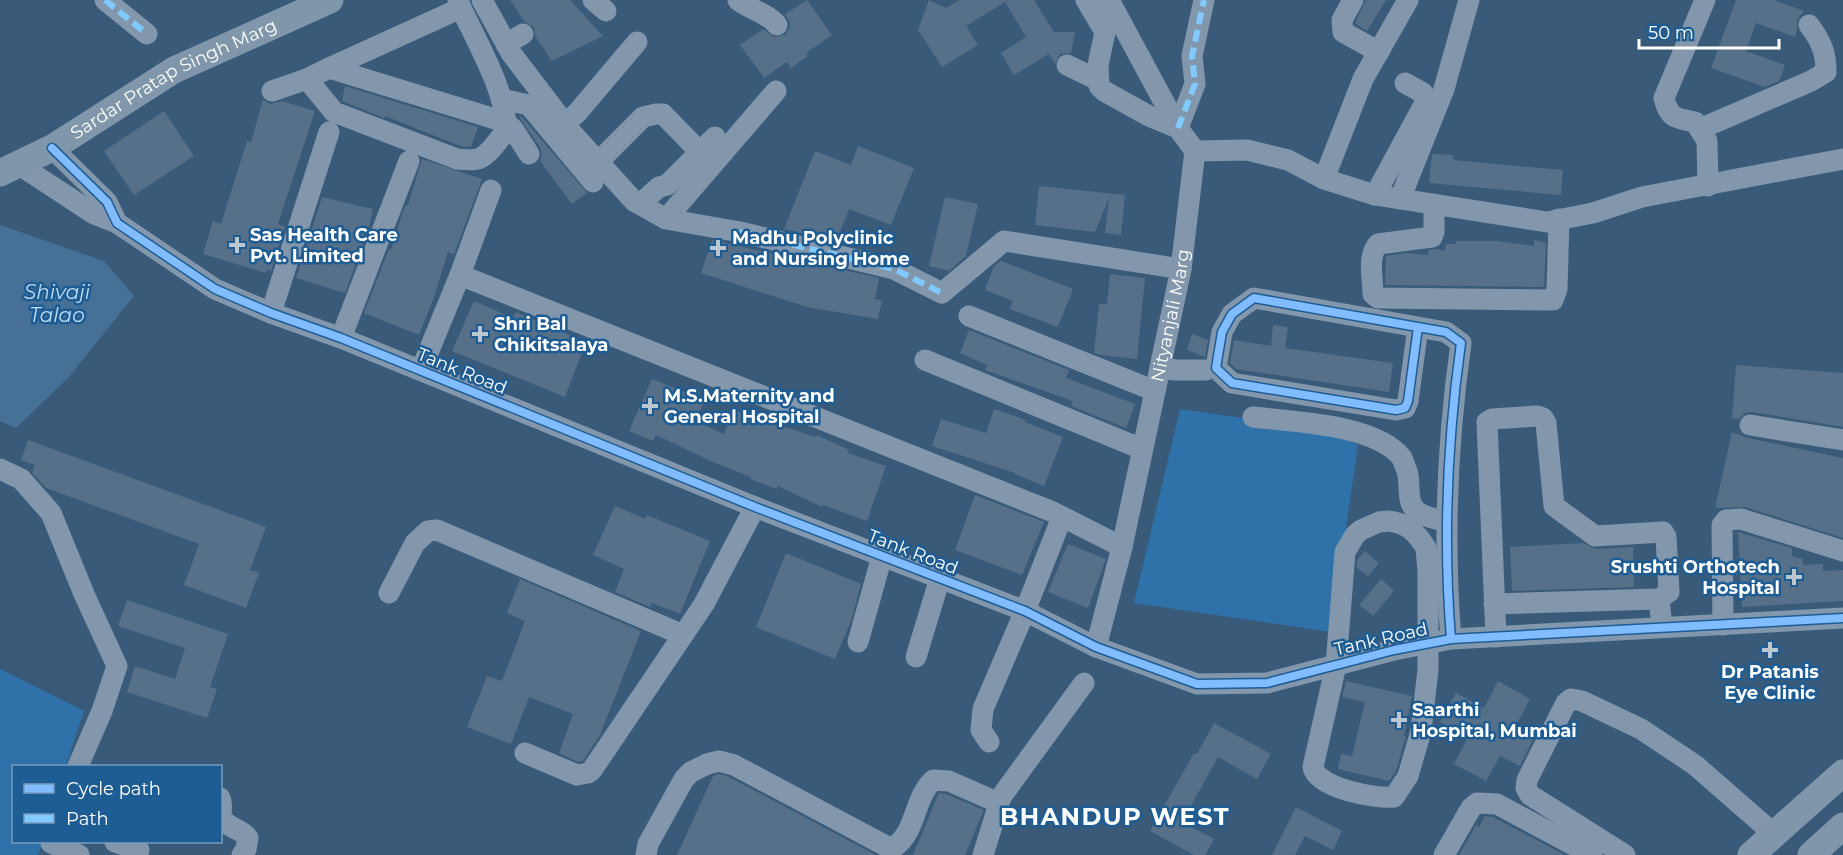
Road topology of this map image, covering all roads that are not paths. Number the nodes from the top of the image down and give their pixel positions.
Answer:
1 (105, 0) edge
2 (330, 0) edge
3 (482, 0) edge
4 (738, 0) edge
5 (1086, 0) edge
6 (1109, 0) edge
7 (1204, 0) edge
8 (1353, 0) edge
9 (1408, 0) edge
10 (1469, 0) edge
11 (1705, 0) edge
12 (459, 4) edge
13 (777, 25) dead end
14 (1809, 25) dead end
15 (147, 34) dead end
16 (637, 42) dead end
17 (1379, 52) junction
18 (1067, 65) dead end
19 (328, 68) junction
20 (307, 79) junction
21 (1098, 80) junction
22 (1406, 83) dead end
23 (272, 91) dead end
24 (776, 91) dead end
25 (501, 99) junction
26 (504, 122) junction
27 (565, 123) junction
28 (1178, 128) junction
29 (1700, 129) junction
30 (329, 132) dead end
31 (715, 137) dead end
32 (52, 148) junction
33 (1195, 151) junction
34 (700, 152) junction
35 (529, 154) dead end
36 (1843, 159) edge
37 (409, 161) dead end
38 (599, 161) junction
39 (9, 169) edge
40 (1324, 179) junction
41 (593, 182) dead end
42 (1708, 186) junction
43 (491, 190) dead end
44 (1375, 195) junction
45 (1400, 199) junction
46 (640, 204) junction
47 (1434, 204) junction
48 (669, 215) junction
49 (1559, 219) junction
50 (117, 223) junction
51 (1181, 269) junction
52 (460, 275) junction
53 (271, 313) junction
54 (969, 316) dead end
55 (1418, 327) junction
56 (341, 338) junction
57 (925, 360) dead end
58 (1160, 368) junction
59 (421, 370) junction
60 (1206, 370) dead end
61 (1155, 391) junction
62 (1253, 417) dead end
63 (1750, 425) dead end
64 (1843, 440) edge
65 (1142, 449) junction
66 (0, 468) edge
67 (755, 507) junction
68 (1062, 517) junction
69 (1446, 521) junction
70 (1122, 547) junction
71 (1843, 551) edge
72 (882, 556) junction
73 (940, 578) junction
74 (389, 593) dead end
75 (1659, 599) junction
76 (1494, 604) junction
77 (1025, 611) junction
78 (1843, 618) edge
79 (1723, 625) junction
80 (1662, 627) junction
81 (683, 635) junction
82 (1496, 637) junction
83 (1451, 639) junction
84 (858, 642) dead end
85 (1428, 643) junction
86 (1096, 646) junction
87 (916, 657) dead end
88 (1335, 665) junction
89 (1084, 683) dead end
90 (989, 742) dead end
91 (525, 753) dead end
92 (78, 765) edge
93 (1843, 773) edge
94 (222, 801) edge
95 (995, 801) junction
96 (222, 817) edge
97 (222, 817) edge
98 (1843, 826) edge
99 (1774, 834) junction
100 (119, 843) edge
101 (144, 849) edge
102 (242, 855) edge
103 (646, 855) edge
104 (970, 855) edge
105 (983, 855) edge
106 (1444, 855) edge
107 (1592, 855) edge
108 (1625, 855) edge
109 (1751, 855) edge
110 (1811, 855) edge

1 - 15 street
2 - 32 main road, Sardar Pratap Singh Marg
3 - 27 street
4 - 13 street
5 - 21 street
6 - 28 street
7 - 28 street
8 - 17 street
9 - 17 street
10 - 45 street
11 - 29 street
12 - 19 street
12 - 25 street
14 - 29 street
16 - 27 street
17 - 40 street
18 - 21 street
19 - 20 street
19 - 26 street
20 - 23 street
20 - 26 street
21 - 28 street
22 - 44 street
24 - 48 street
25 - 26 street
25 - 41 street
26 - 35 street
27 - 38 street
28 - 33 street
29 - 42 street
30 - 53 street
31 - 34 street
32 - 39 main road, Sardar Pratap Singh Marg
32 - 50 street, Tank Road
33 - 40 street
33 - 51 street, Nityanjali Marg
34 - 38 street
34 - 46 street
36 - 42 street
37 - 56 street
38 - 46 street
39 - 50 street
40 - 44 street
42 - 49 street
43 - 52 street
44 - 45 street
45 - 47 street
46 - 48 street
47 - 49 street
47 - 49 street
48 - 51 street
50 - 53 street, Tank Road
51 - 58 street, Nityanjali Marg
52 - 59 street
52 - 68 street
53 - 56 street, Tank Road
54 - 61 street
55 - 55 street
55 - 69 street
56 - 59 street, Tank Road
57 - 65 street
58 - 60 street
58 - 61 street, Nityanjali Marg
59 - 67 street, Tank Road
61 - 65 street, Nityanjali Marg
62 - 69 street
63 - 64 street
65 - 70 street, Nityanjali Marg
66 - 92 street
67 - 72 street, Tank Road
67 - 81 street
68 - 70 street
68 - 77 street
69 - 83 street
70 - 86 street, Nityanjali Marg
71 - 79 street
72 - 73 street, Tank Road
72 - 84 street
73 - 77 street, Tank Road
73 - 87 street
74 - 81 street
75 - 76 street
75 - 76 street
75 - 80 street
76 - 82 street
77 - 86 street, Tank Road
77 - 90 street
78 - 79 street, Tank Road
79 - 80 street, Tank Road
80 - 82 street, Tank Road
81 - 91 street
82 - 83 street, Tank Road
83 - 85 street, Tank Road
85 - 88 street, Tank Road
85 - 88 street
85 - 88 street
86 - 88 street, Tank Road
89 - 95 street
93 - 99 main road
94 - 96 street
95 - 103 street
95 - 104 street
95 - 105 street
97 - 102 street
98 - 110 main road
99 - 108 street
99 - 109 main road
100 - 101 street
106 - 107 street

